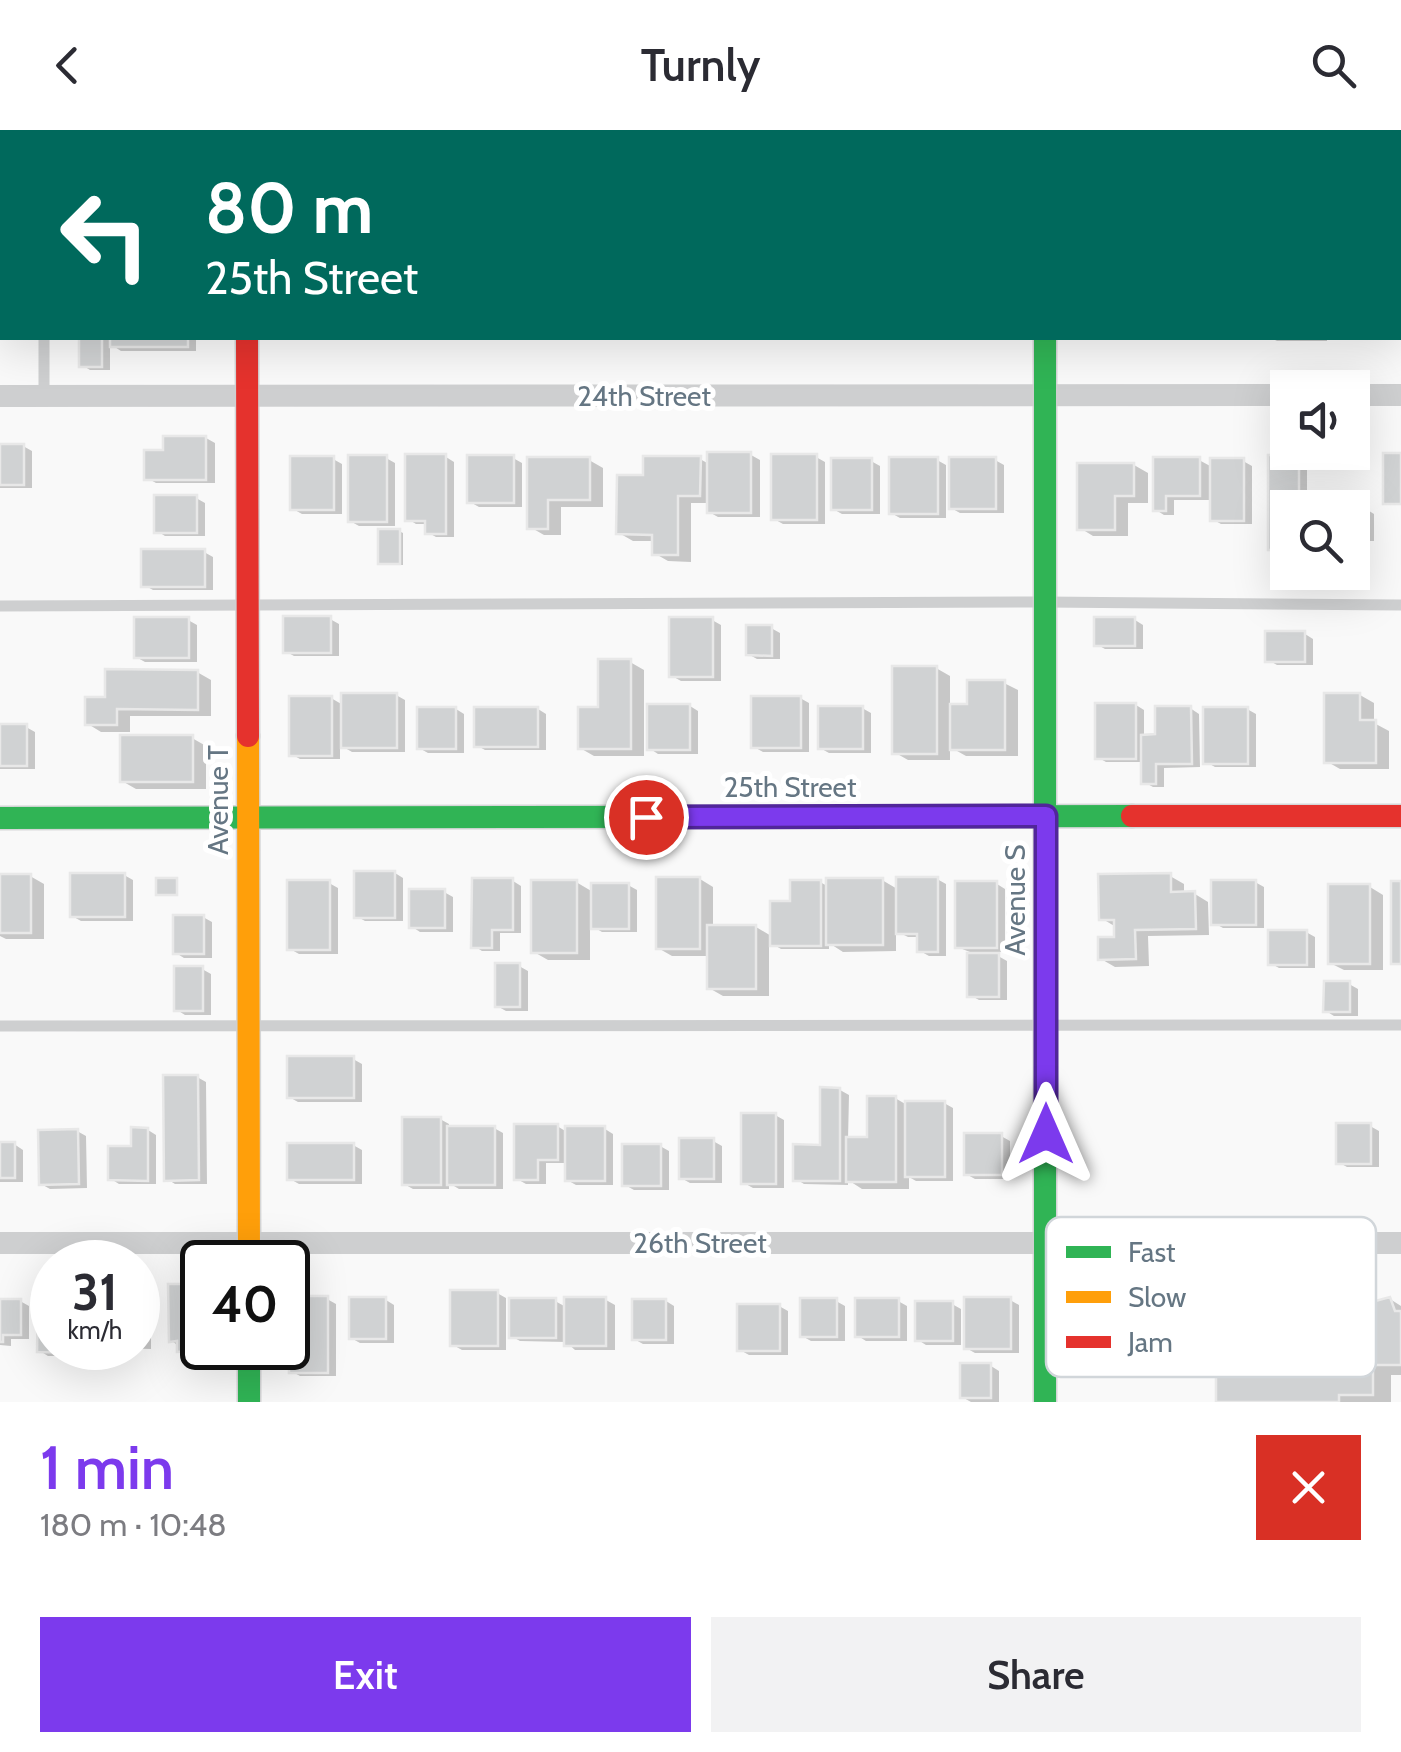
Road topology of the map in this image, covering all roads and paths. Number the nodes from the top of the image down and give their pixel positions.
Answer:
1 (44, 340) edge
2 (248, 340) edge
3 (1046, 340) edge
4 (1370, 395) edge
5 (1401, 395) edge
6 (0, 396) edge
7 (44, 396) junction
8 (247, 396) junction
9 (1046, 396) junction
10 (1270, 396) edge
11 (1046, 602) junction
12 (248, 604) junction
13 (1401, 605) edge
14 (0, 606) edge
15 (1046, 816) junction
16 (1401, 816) edge
17 (0, 818) edge
18 (248, 818) junction
19 (1046, 1025) junction
20 (1401, 1025) edge
21 (0, 1026) edge
22 (248, 1026) junction
23 (249, 1240) edge
24 (0, 1243) edge
25 (1046, 1243) junction
26 (180, 1250) edge
27 (310, 1252) edge
28 (249, 1370) edge
29 (249, 1402) edge
30 (1046, 1402) edge

1 - 7 lane
2 - 8 street, Avenue T
3 - 9 street, Avenue S
4 - 5 street
6 - 7 street, 24th Street
7 - 8 street, 24th Street
8 - 9 street, 24th Street
8 - 12 street, Avenue T
9 - 10 street, 24th Street
9 - 11 street, Avenue S
11 - 12 lane
11 - 13 lane
11 - 15 street, Avenue S
12 - 14 lane
12 - 18 street, Avenue T
15 - 16 street, 25th Street
15 - 18 street, 25th Street
15 - 19 street, Avenue S
17 - 18 street, 25th Street
18 - 22 street, Avenue T
19 - 20 lane
19 - 22 lane
19 - 25 street, Avenue S
21 - 22 lane
22 - 23 street, Avenue T
24 - 26 street, 26th Street
25 - 27 street, 26th Street
25 - 30 street, Avenue S
28 - 29 street

